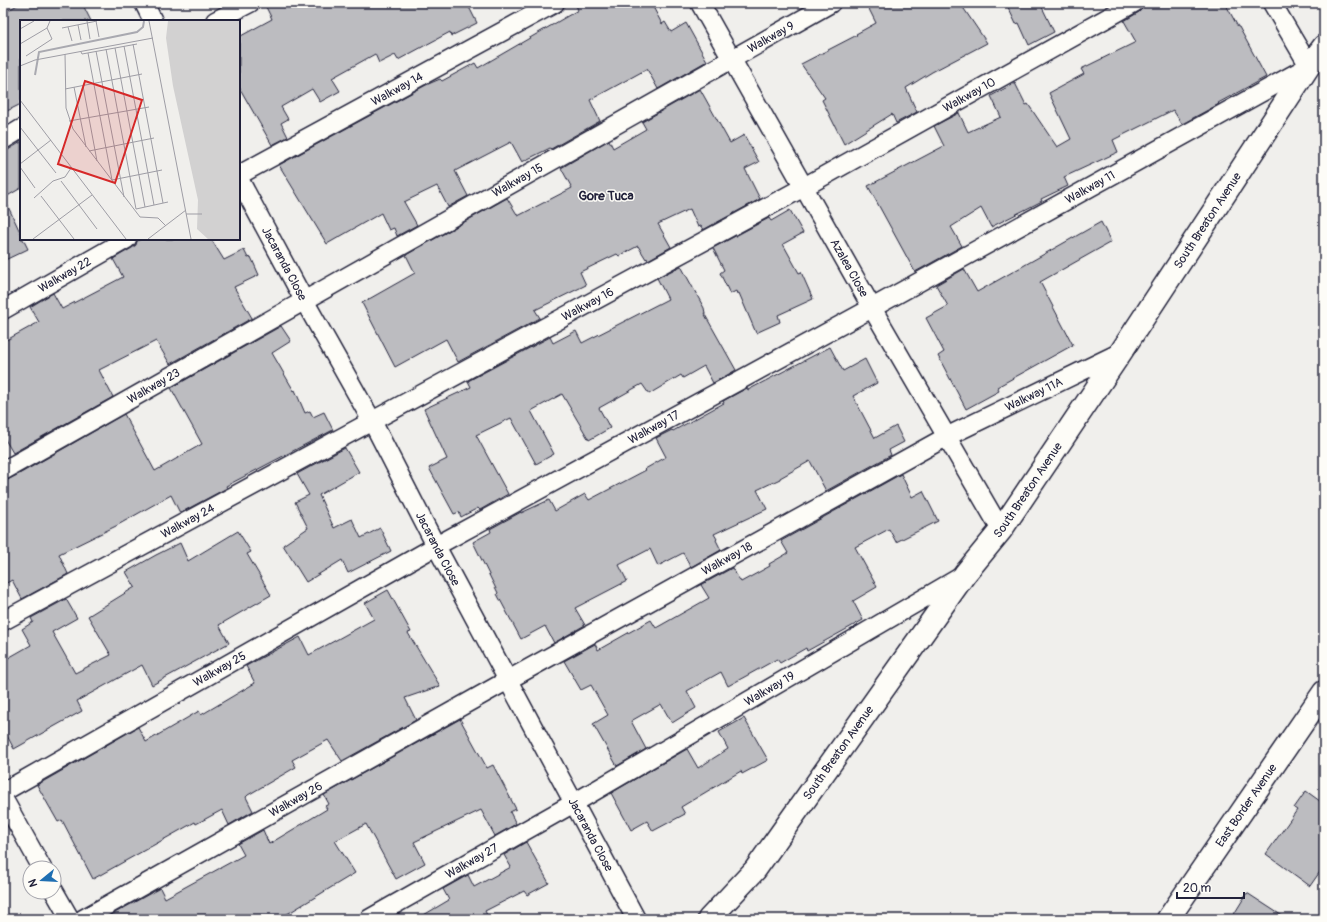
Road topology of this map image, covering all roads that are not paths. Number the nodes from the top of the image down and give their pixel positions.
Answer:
1 (144, 3) edge
2 (250, 3) edge
3 (555, 3) edge
4 (700, 3) edge
5 (831, 3) edge
6 (1134, 3) edge
7 (1272, 3) edge
8 (152, 20) edge
9 (217, 20) edge
10 (1324, 46) edge
11 (731, 59) junction
12 (1309, 66) junction
13 (20, 130) edge
14 (3, 140) edge
15 (240, 174) edge
16 (240, 181) edge
17 (804, 187) junction
18 (125, 240) edge
19 (305, 302) junction
20 (872, 308) junction
21 (3, 310) edge
22 (1121, 352) junction
23 (372, 421) junction
24 (946, 437) junction
25 (3, 471) edge
26 (1001, 530) junction
27 (436, 546) junction
28 (965, 574) junction
29 (3, 621) edge
30 (508, 680) junction
31 (1321, 701) edge
32 (3, 792) edge
33 (3, 798) edge
34 (574, 803) junction
35 (38, 860) edge
36 (60, 900) edge
37 (70, 919) edge
38 (83, 919) edge
39 (369, 919) edge
40 (636, 919) edge
41 (710, 919) edge
42 (1168, 919) edge

1 - 8 street
2 - 9 street
3 - 15 street, Walkway 14
4 - 11 street, Azalea Close
5 - 11 street, Walkway 9
6 - 17 street, Walkway 10
7 - 12 street
10 - 12 street, South Breaton Avenue
11 - 17 street, Azalea Close
11 - 19 street, Walkway 15
12 - 20 street, Walkway 11
12 - 22 street, South Breaton Avenue
13 - 14 street
16 - 19 street, Jacaranda Close
17 - 20 street, Azalea Close
17 - 23 street, Walkway 16
18 - 21 street, Walkway 22
19 - 23 street, Jacaranda Close
19 - 25 street, Walkway 23
20 - 24 street, Azalea Close
20 - 27 street, Walkway 17
22 - 24 street, Walkway 11A
22 - 26 street, South Breaton Avenue
23 - 27 street, Jacaranda Close
23 - 29 street, Walkway 24
24 - 26 street, Azalea Close
24 - 30 street, Walkway 18
26 - 28 street, South Breaton Avenue
27 - 30 street, Jacaranda Close
27 - 32 street, Walkway 25
28 - 34 street, Walkway 19
28 - 41 street, South Breaton Avenue
30 - 34 street, Jacaranda Close
30 - 38 street, Walkway 26
31 - 42 street, East Border Avenue
33 - 35 street
34 - 39 street, Walkway 27
34 - 40 street, Jacaranda Close
36 - 37 street

